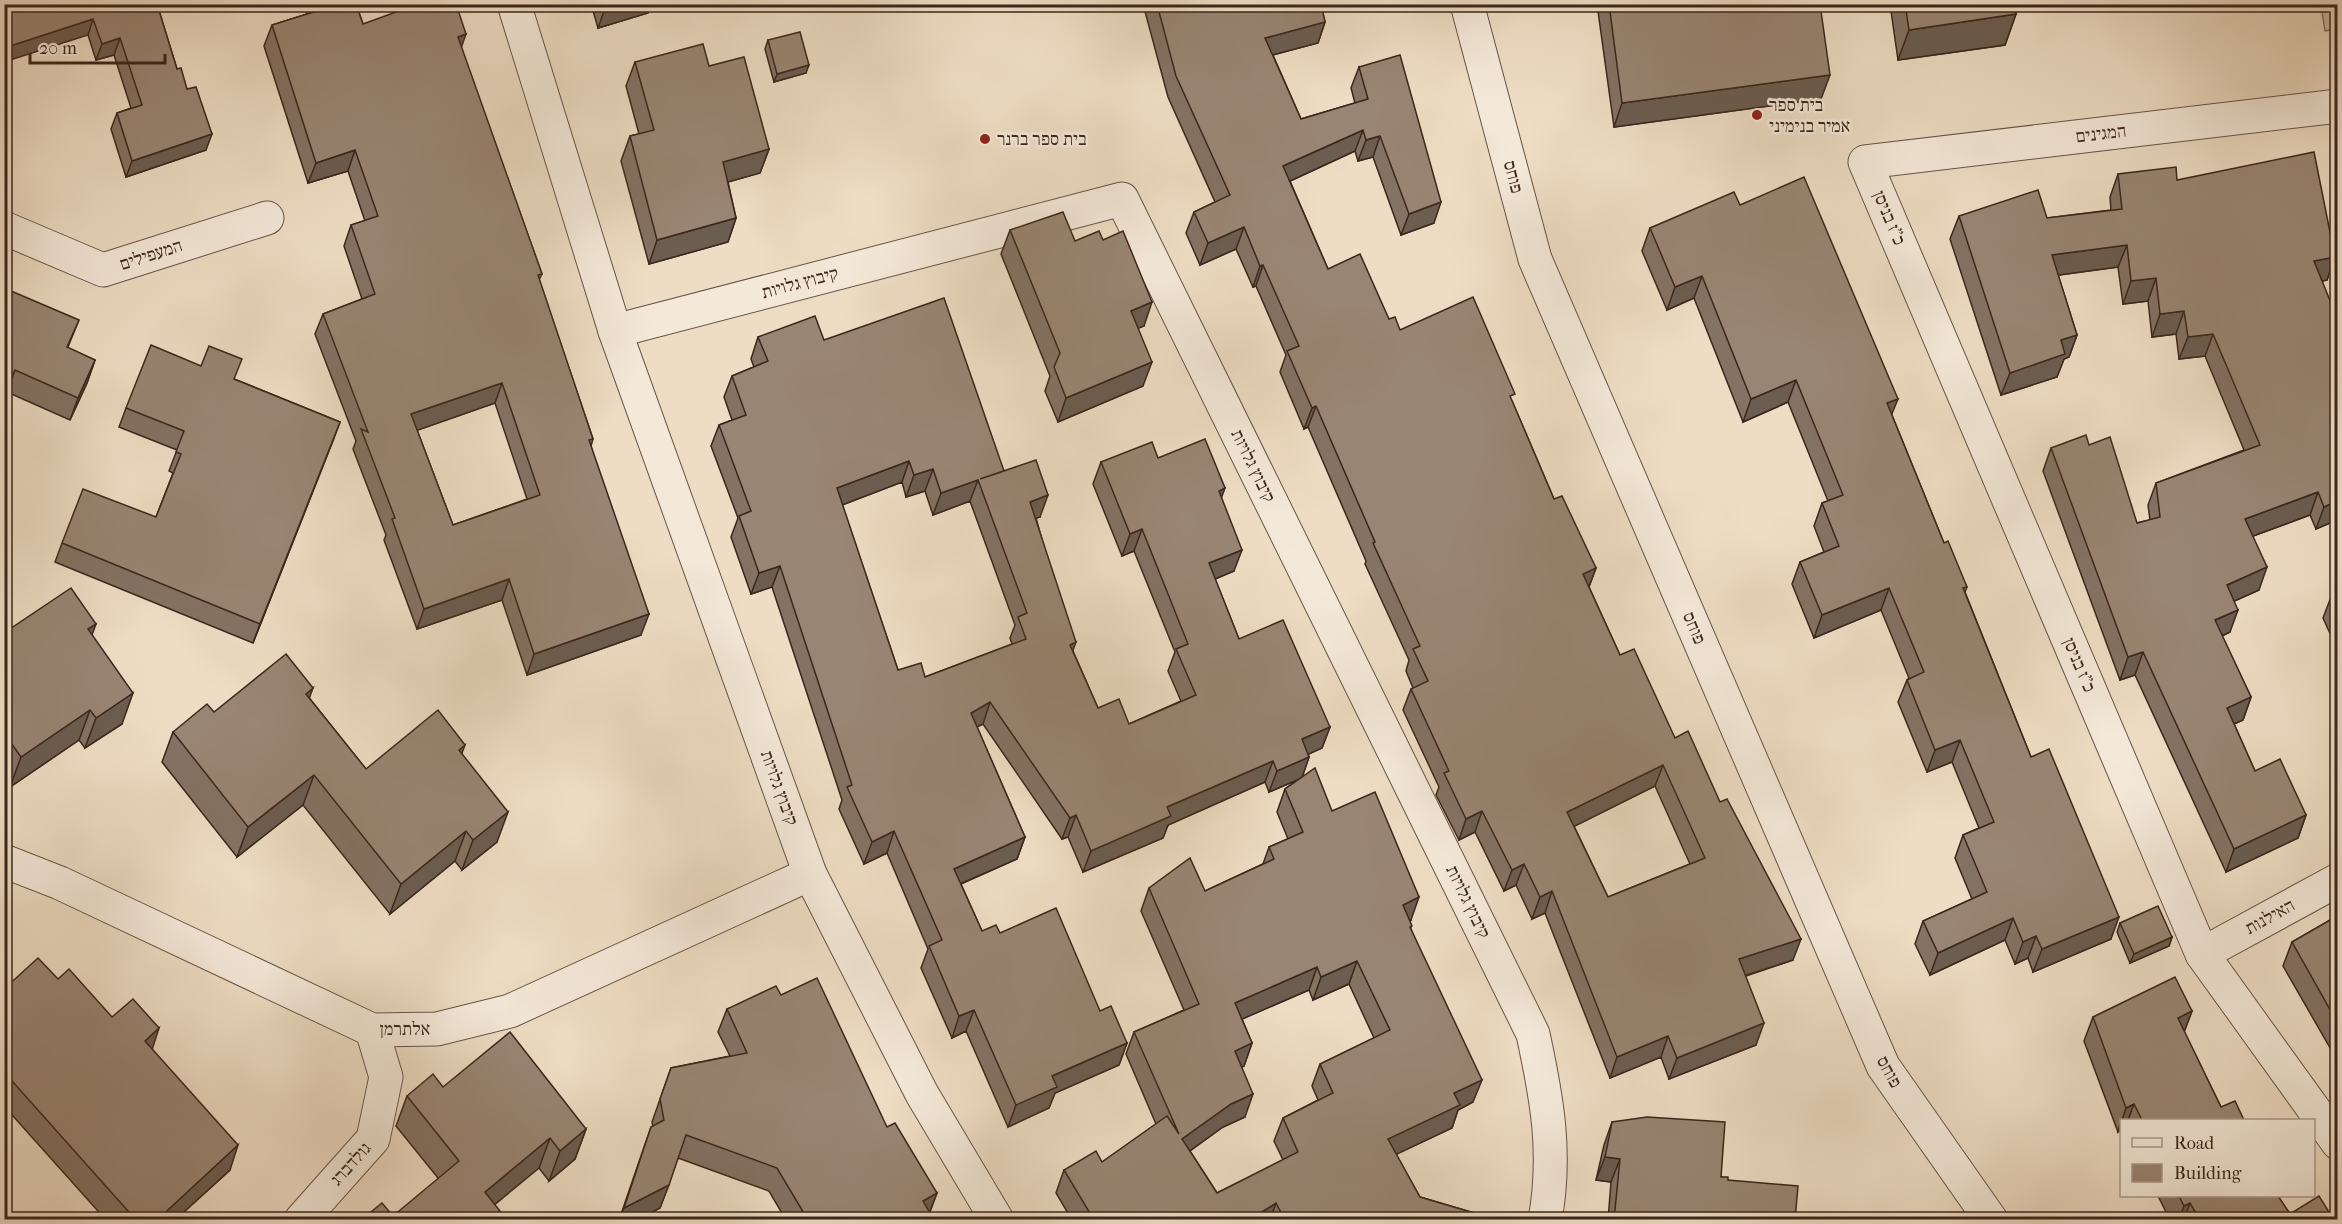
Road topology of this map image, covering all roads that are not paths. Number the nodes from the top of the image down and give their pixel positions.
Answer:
1 (514, 4) edge
2 (1467, 4) edge
3 (2337, 106) edge
4 (1865, 162) joint
5 (267, 218) dead end
6 (4, 228) edge
7 (615, 331) junction
8 (4, 861) edge
9 (810, 874) junction
10 (2337, 879) edge
11 (2202, 954) junction
12 (372, 1030) junction
13 (2337, 1143) edge
14 (301, 1220) edge
15 (997, 1220) edge
16 (1545, 1220) edge
17 (1991, 1220) edge

1 - 7 street, קיבוץ גלויות
2 - 17 street, פוחס
3 - 4 street, המגינים
4 - 11 street, כ"ז בניסן
5 - 6 street, המעפילים
7 - 9 street, קיבוץ גלויות
7 - 16 street, קיבוץ גלויות
8 - 12 street, אלתרמן
9 - 12 street, אלתרמן
9 - 15 street, קיבוץ גלויות
10 - 11 street, האילנות
11 - 13 street, כ"ז בניסן
12 - 14 street, גולדברג

